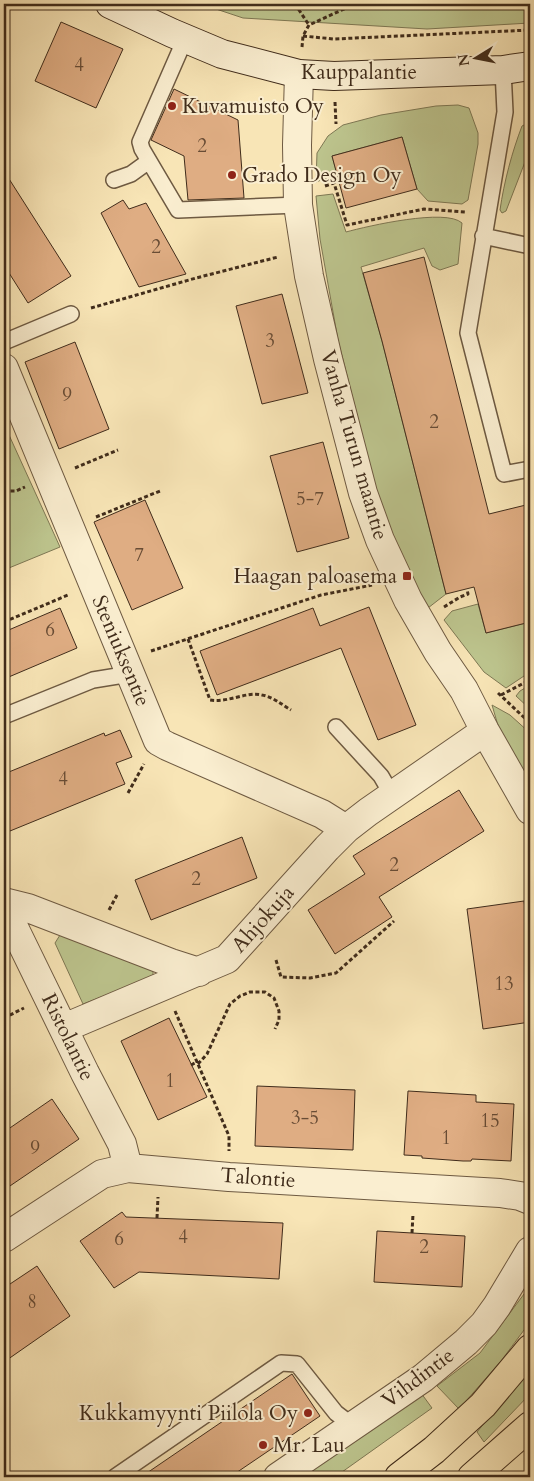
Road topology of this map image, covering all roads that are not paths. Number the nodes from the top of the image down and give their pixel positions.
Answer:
1 (110, 4) edge
2 (185, 39) junction
3 (530, 66) edge
4 (503, 70) junction
5 (299, 74) junction
6 (149, 161) junction
7 (114, 180) dead end
8 (307, 196) junction
9 (483, 236) junction
10 (530, 246) edge
11 (71, 314) road end
12 (4, 342) edge
13 (4, 368) edge
14 (530, 469) edge
15 (128, 670) junction
16 (4, 716) edge
17 (336, 727) dead end
18 (484, 732) junction
19 (392, 795) junction
20 (530, 810) edge
21 (346, 829) junction
22 (4, 902) edge
23 (4, 907) edge
24 (199, 972) junction
25 (64, 1028) junction
26 (128, 1168) junction
27 (530, 1200) edge
28 (4, 1238) edge
29 (530, 1250) edge
30 (530, 1349) edge
31 (353, 1426) junction
32 (530, 1426) edge
33 (115, 1477) edge
34 (278, 1477) edge
35 (399, 1477) edge
36 (472, 1477) edge

1 - 2 street, Kauppalantie
2 - 5 street, Kauppalantie
2 - 6 lane
3 - 4 street, Kauppalantie
4 - 5 street, Kauppalantie
4 - 9 lane
5 - 8 street, Vanha Turun maantie
6 - 7 lane
6 - 8 lane
8 - 18 street, Vanha Turun maantie
9 - 10 lane
9 - 14 lane
11 - 12 lane
13 - 15 street, Steniuksentie
15 - 16 lane
15 - 21 street, Steniuksentie
17 - 19 lane
18 - 19 street, Ahjokuja
18 - 20 street, Vanha Turun maantie
19 - 21 street, Ahjokuja
21 - 24 street, Ahjokuja
22 - 24 street
23 - 25 street, Ristolantie
24 - 25 street, Ahjokuja
25 - 26 street, Ristolantie
26 - 27 street, Talontie
26 - 28 street, Talontie
29 - 31 street, Vihdintie
30 - 35 main road
31 - 33 lane
31 - 34 street, Vihdintie
32 - 36 main road

